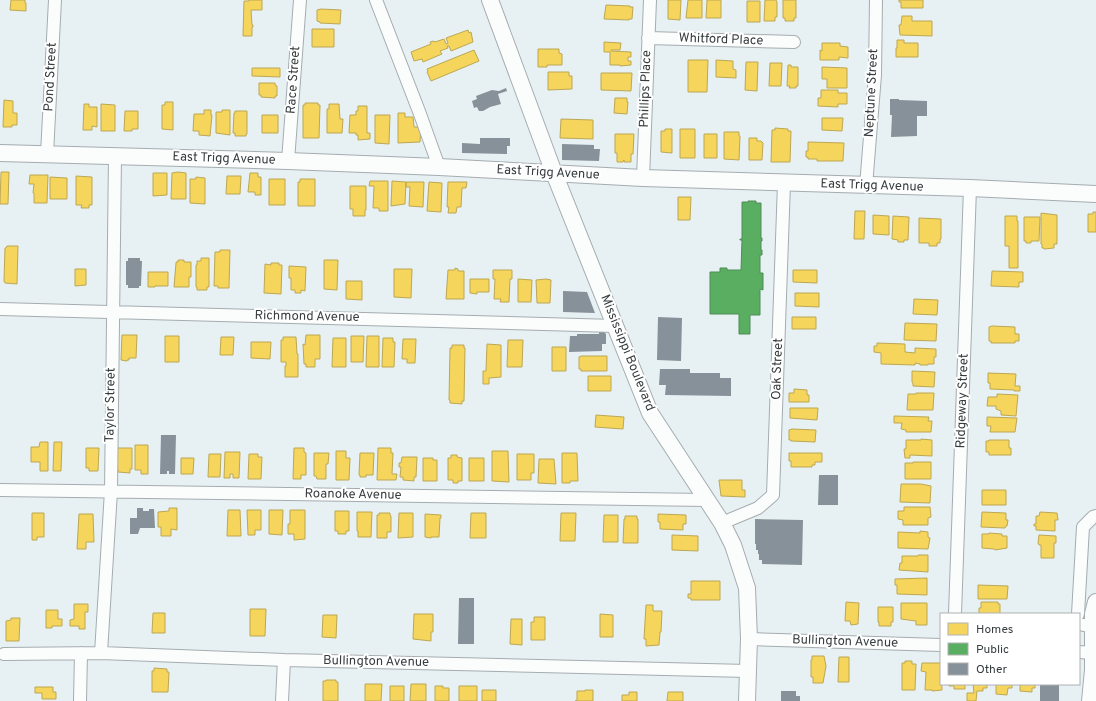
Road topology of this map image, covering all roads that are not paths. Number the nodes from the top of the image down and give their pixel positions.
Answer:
1 (54, 0) edge
2 (300, 0) edge
3 (376, 0) edge
4 (490, 0) edge
5 (650, 0) edge
6 (876, 0) edge
7 (648, 38) junction
8 (794, 42) dead end
9 (0, 153) edge
10 (47, 154) junction
11 (114, 156) junction
12 (288, 161) junction
13 (439, 166) junction
14 (554, 173) junction
15 (643, 178) junction
16 (784, 184) junction
17 (866, 186) junction
18 (970, 188) junction
19 (1096, 194) edge
20 (0, 309) edge
21 (112, 313) junction
22 (615, 326) junction
23 (0, 490) edge
24 (111, 491) junction
25 (707, 500) junction
26 (1096, 516) edge
27 (722, 523) junction
28 (1096, 602) edge
29 (955, 613) edge
30 (1078, 613) edge
31 (1086, 625) edge
32 (749, 639) junction
33 (940, 645) edge
34 (1086, 652) edge
35 (81, 653) junction
36 (101, 653) junction
37 (4, 654) dead end
38 (284, 660) junction
39 (748, 671) junction
40 (80, 701) edge
41 (282, 701) edge
42 (747, 701) edge
43 (1090, 701) edge

1 - 10 street, Pond Street
2 - 12 street, Race Street
3 - 13 street
4 - 14 street, Mississippi Boulevard
5 - 7 street, Phillips Place
6 - 17 street, Neptune Street
7 - 8 street, Whitford Place
7 - 15 street, Phillips Place
9 - 10 street, East Trigg Avenue
10 - 11 street, East Trigg Avenue
11 - 12 street, East Trigg Avenue
11 - 21 street, Taylor Street
12 - 13 street, East Trigg Avenue
13 - 14 street, East Trigg Avenue
14 - 15 street, East Trigg Avenue
14 - 22 street, Mississippi Boulevard
15 - 16 street, East Trigg Avenue
16 - 17 street, East Trigg Avenue
16 - 27 street, Oak Street
17 - 18 street, East Trigg Avenue
18 - 19 street, East Trigg Avenue
18 - 29 street, Ridgeway Street
20 - 21 street, Richmond Avenue
21 - 22 street, Richmond Avenue
21 - 24 street, Taylor Street
22 - 25 street, Mississippi Boulevard
23 - 24 street, Roanoke Avenue
24 - 25 street, Roanoke Avenue
24 - 36 street, Taylor Street
25 - 27 street, Mississippi Boulevard
26 - 30 street
27 - 32 street, Mississippi Boulevard
28 - 31 street
31 - 34 street
32 - 33 street, Bullington Avenue
32 - 39 street, Mississippi Boulevard
34 - 43 street
35 - 36 street, Bullington Avenue
35 - 37 street, Bullington Avenue
35 - 40 street
36 - 38 street, Bullington Avenue
38 - 39 street, Bullington Avenue
38 - 41 street
39 - 42 street, Mississippi Boulevard

